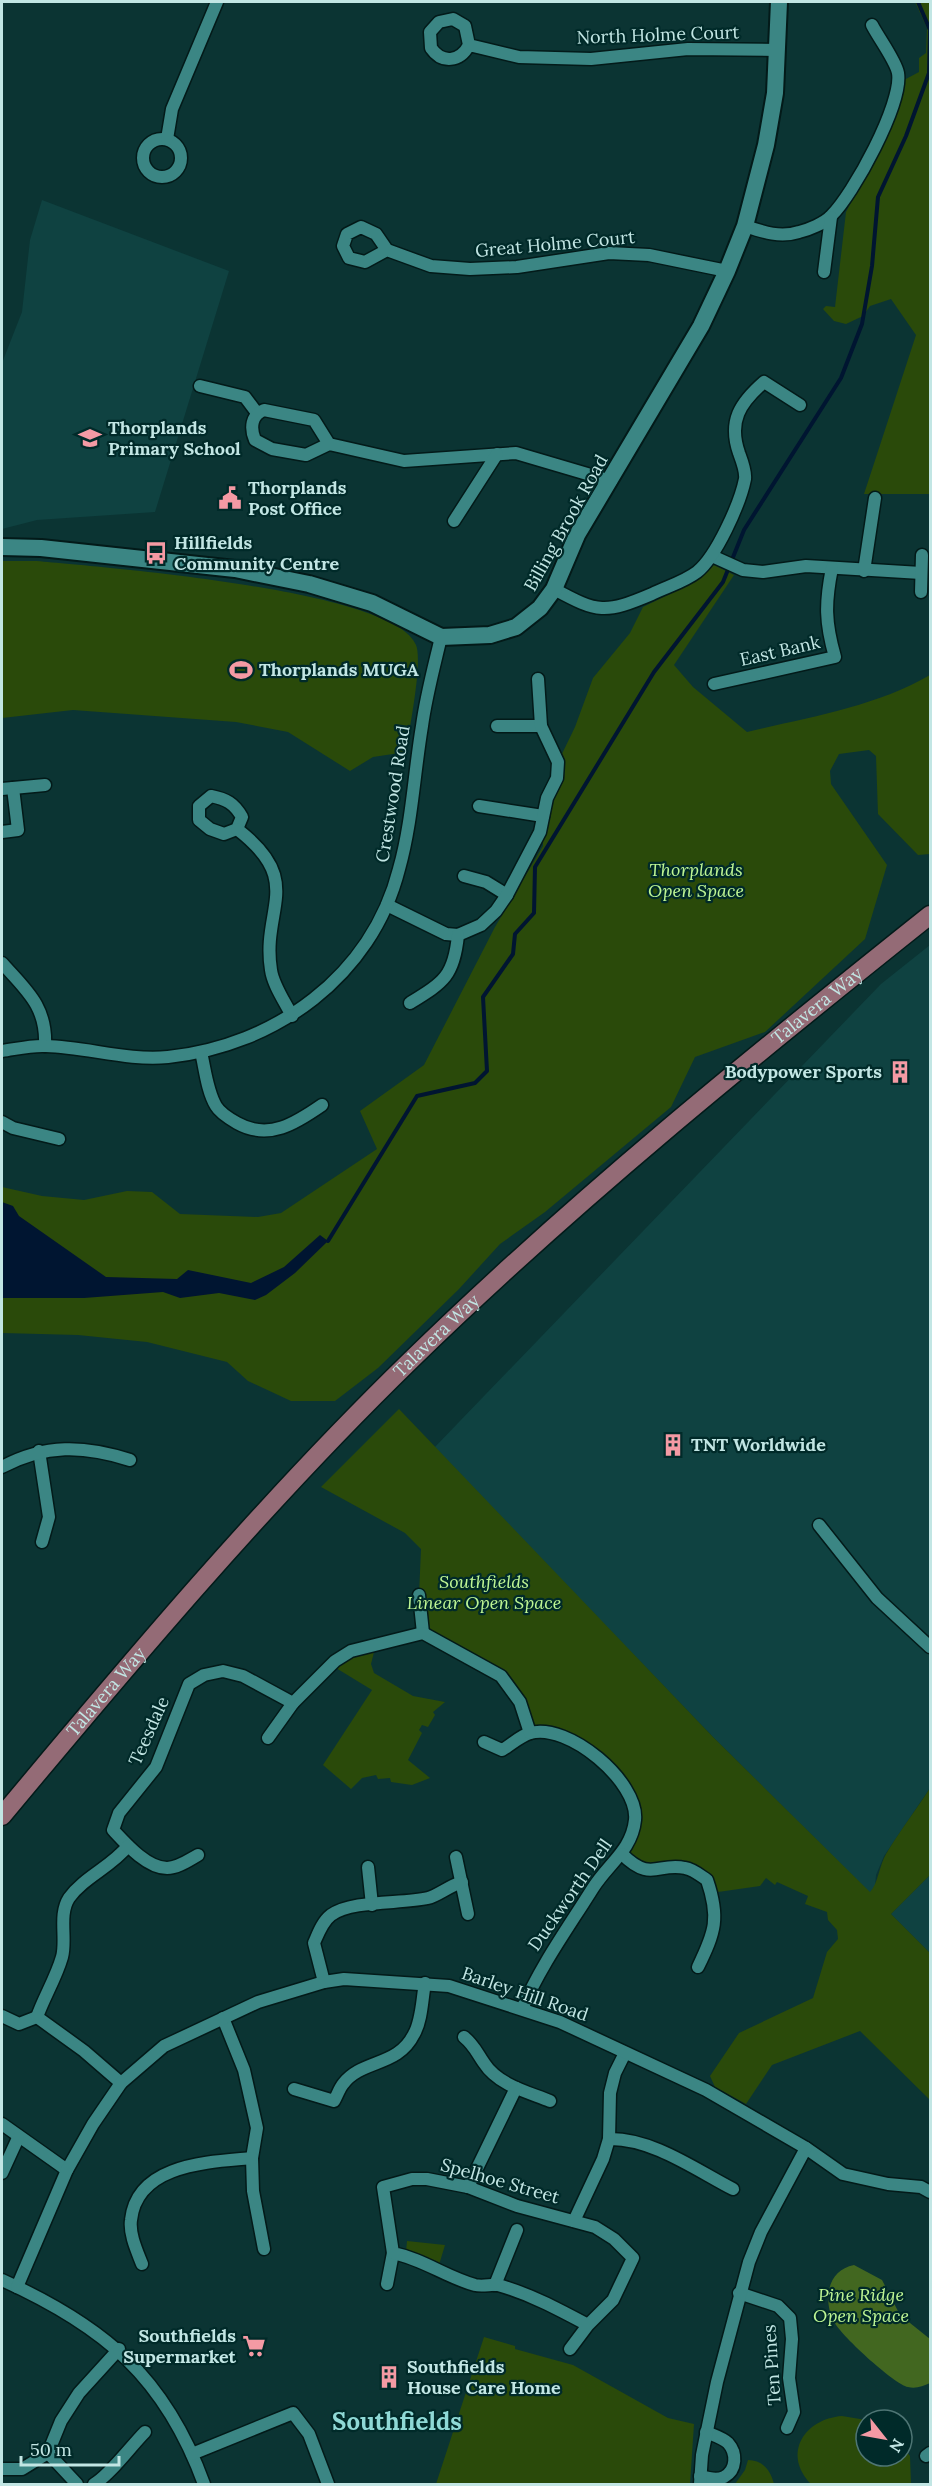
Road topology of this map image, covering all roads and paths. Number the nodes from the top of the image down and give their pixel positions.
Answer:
1 (217, 2) edge
2 (779, 2) edge
3 (872, 25) dead end
4 (469, 45) dead end
5 (778, 50) junction
6 (167, 139) dead end
7 (831, 217) junction
8 (745, 226) junction
9 (387, 250) dead end
10 (727, 271) junction
11 (824, 272) dead end
12 (200, 386) dead end
13 (800, 405) dead end
14 (257, 413) junction
15 (329, 444) junction
16 (497, 454) junction
17 (611, 481) junction
18 (875, 498) dead end
19 (454, 521) dead end
20 (2, 547) edge
21 (922, 555) dead end
22 (712, 556) junction
23 (832, 568) junction
24 (864, 571) junction
25 (921, 573) junction
26 (554, 589) junction
27 (921, 592) dead end
28 (441, 637) junction
29 (538, 679) dead end
30 (714, 684) dead end
31 (497, 726) dead end
32 (541, 726) junction
33 (45, 785) dead end
34 (7, 788) edge
35 (479, 806) dead end
36 (543, 816) junction
37 (237, 829) dead end
38 (2, 832) edge
39 (464, 876) dead end
40 (507, 895) junction
41 (387, 905) junction
42 (930, 915) edge
43 (458, 935) junction
44 (2, 963) edge
45 (410, 1003) dead end
46 (292, 1016) junction
47 (45, 1046) junction
48 (2, 1051) edge
49 (201, 1052) junction
50 (322, 1105) dead end
51 (2, 1122) edge
52 (59, 1139) dead end
53 (39, 1451) junction
54 (130, 1460) dead end
55 (2, 1467) edge
56 (819, 1525) dead end
57 (42, 1542) dead end
58 (419, 1595) dead end
59 (423, 1633) junction
60 (930, 1647) edge
61 (293, 1703) junction
62 (530, 1733) junction
63 (268, 1738) dead end
64 (484, 1742) dead end
65 (2, 1816) edge
66 (128, 1846) junction
67 (622, 1854) junction
68 (198, 1855) dead end
69 (456, 1857) dead end
70 (368, 1867) dead end
71 (462, 1882) junction
72 (372, 1905) junction
73 (468, 1914) dead end
74 (698, 1967) dead end
75 (324, 1982) junction
76 (425, 1983) junction
77 (522, 2010) junction
78 (2, 2016) edge
79 (37, 2017) junction
80 (223, 2018) junction
81 (464, 2037) dead end
82 (625, 2053) junction
83 (121, 2084) junction
84 (516, 2088) junction
85 (294, 2089) dead end
86 (550, 2101) dead end
87 (2, 2124) edge
88 (18, 2138) junction
89 (609, 2139) junction
90 (806, 2148) junction
91 (252, 2158) junction
92 (67, 2170) junction
93 (2, 2173) edge
94 (468, 2187) junction
95 (733, 2189) dead end
96 (930, 2192) edge
97 (574, 2221) junction
98 (517, 2230) dead end
99 (264, 2249) dead end
100 (393, 2253) junction
101 (142, 2264) dead end
102 (2, 2280) edge
103 (387, 2284) dead end
104 (495, 2284) junction
105 (17, 2287) junction
106 (740, 2293) junction
107 (588, 2325) junction
108 (119, 2349) junction
109 (570, 2349) dead end
110 (787, 2428) dead end
111 (146, 2432) dead end
112 (706, 2432) junction
113 (48, 2453) junction
114 (192, 2454) junction
115 (2, 2469) edge
116 (700, 2480) edge
117 (77, 2484) edge
118 (94, 2484) edge
119 (204, 2484) edge
120 (328, 2484) edge

1 - 6 street
2 - 5 street, Billing Brook Road
3 - 7 street
4 - 5 street, North Holme Court
5 - 8 street, Billing Brook Road
7 - 8 street
7 - 11 street
8 - 10 street, Billing Brook Road
9 - 10 street, Great Holme Court
10 - 17 street, Billing Brook Road
12 - 14 street
13 - 22 street
14 - 15 street
14 - 15 street
15 - 16 street
16 - 17 street
16 - 19 street
17 - 26 street, Billing Brook Road
18 - 24 street
20 - 28 street, Billing Brook Road
21 - 25 street
22 - 23 street
22 - 26 street
23 - 24 street
23 - 30 street, East Bank
24 - 25 street
25 - 27 street
26 - 28 street, Billing Brook Road
28 - 41 street, Crestwood Road
29 - 32 street
31 - 32 street
32 - 36 street
33 - 34 street
34 - 38 street
35 - 36 street
36 - 40 street
37 - 46 street
39 - 40 street
40 - 43 street
41 - 43 street
41 - 46 street, Crestwood Road
42 - 65 main road, Talavera Way
43 - 45 street
44 - 47 street
46 - 49 street, Crestwood Road
47 - 48 street, Crestwood Road
47 - 49 street, Crestwood Road
49 - 50 street
51 - 52 street
53 - 54 street
53 - 55 street
53 - 57 street
56 - 60 street
58 - 59 street
59 - 61 street
59 - 62 street
61 - 63 street
61 - 66 street, Teesdale
62 - 64 street
62 - 67 street, Duckworth Dell
66 - 68 street, Teesdale
66 - 79 street
67 - 74 street
67 - 77 street, Duckworth Dell
69 - 71 street
70 - 72 street
71 - 72 street
71 - 73 street
72 - 75 street
75 - 76 street, Barley Hill Road
75 - 80 street, Barley Hill Road
76 - 77 street, Barley Hill Road
76 - 85 street
77 - 82 street, Barley Hill Road
78 - 79 street
79 - 83 street
80 - 83 street, Barley Hill Road
80 - 91 street
81 - 84 street
82 - 89 street, Spelhoe Street
82 - 90 street, Barley Hill Road
83 - 92 street, Barley Hill Road
84 - 86 street
84 - 94 street
87 - 88 street
88 - 92 street
88 - 93 street
89 - 95 street
89 - 97 street, Spelhoe Street
90 - 96 street, Barley Hill Road
90 - 106 street
91 - 99 street
91 - 101 street
92 - 105 street, Barley Hill Road
94 - 97 street, Spelhoe Street
94 - 100 street, Spelhoe Street
97 - 107 street
98 - 104 street
100 - 103 street
100 - 104 street
102 - 105 street
104 - 107 street
105 - 108 street
106 - 110 street, Ten Pines
106 - 112 street
107 - 109 street
108 - 113 street
108 - 114 street
111 - 118 street
112 - 116 street
112 - 116 street
113 - 115 street
113 - 117 street
114 - 119 street
114 - 120 street

